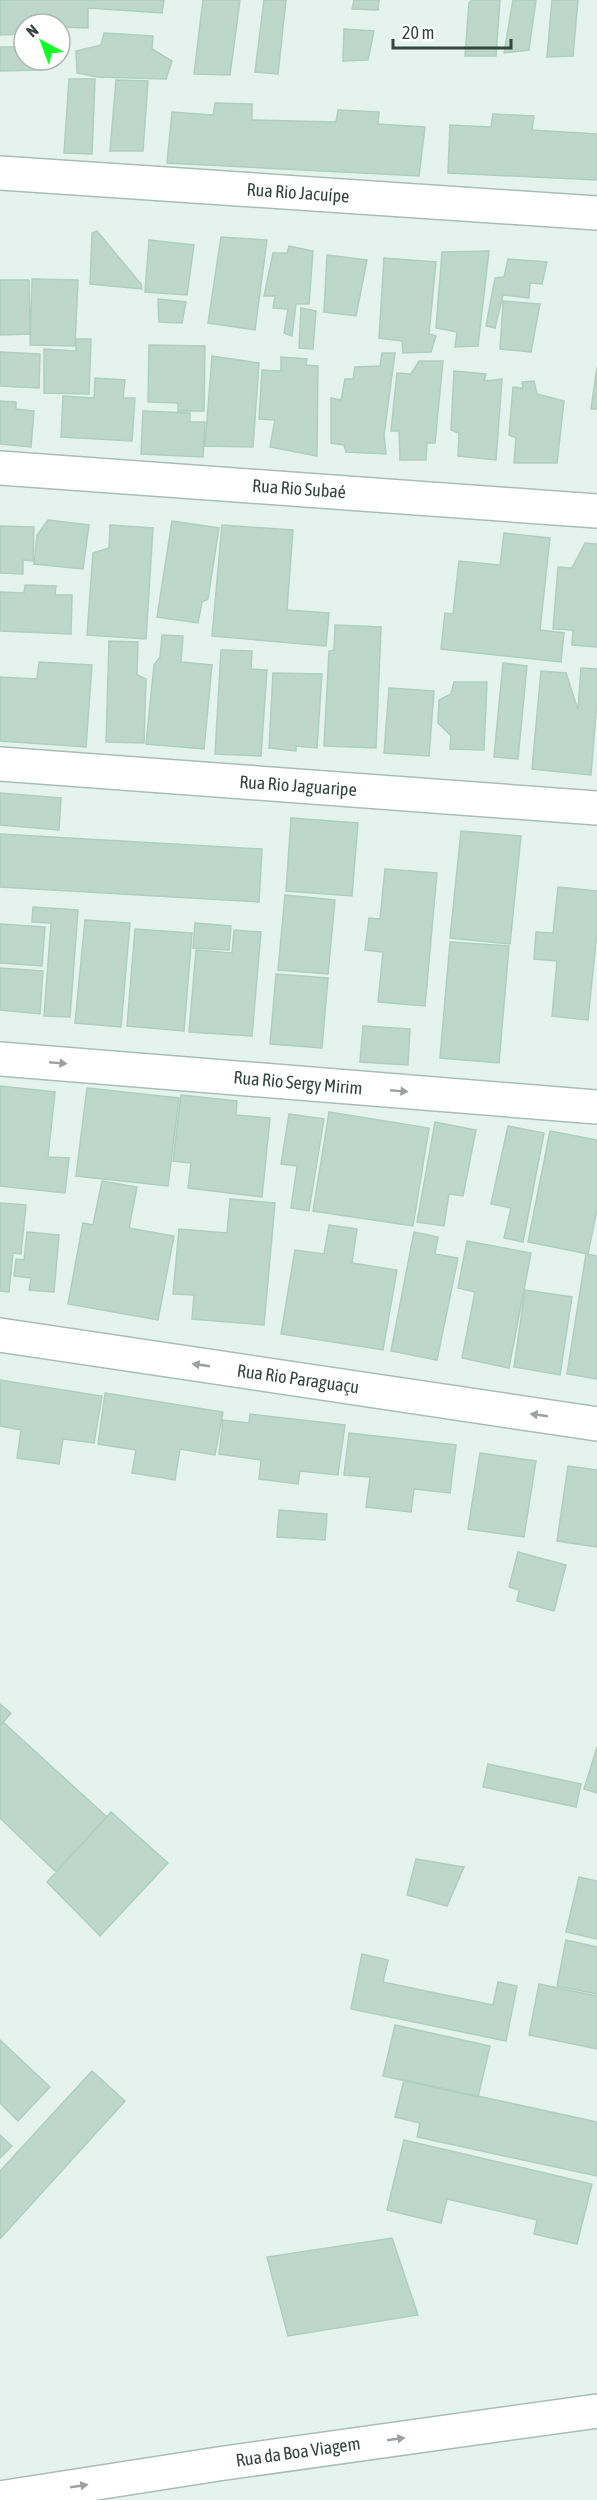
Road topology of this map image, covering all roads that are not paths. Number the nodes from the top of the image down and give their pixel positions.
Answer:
1 (0, 173) edge
2 (597, 213) edge
3 (0, 468) edge
4 (597, 511) edge
5 (0, 764) edge
6 (597, 808) edge
7 (0, 1059) edge
8 (597, 1107) edge
9 (0, 1335) edge
10 (597, 1424) edge
11 (597, 2410) edge
12 (0, 2498) edge

1 - 2 street, Rua Rio Jacuípe
3 - 4 street, Rua Rio Subaé
5 - 6 street, Rua Rio Jaguaripe
7 -> 8 street, Rua Rio Sergy Mirim
10 -> 9 street, Rua Rio Paraguaçu
12 -> 11 street, Rua da Boa Viagem

